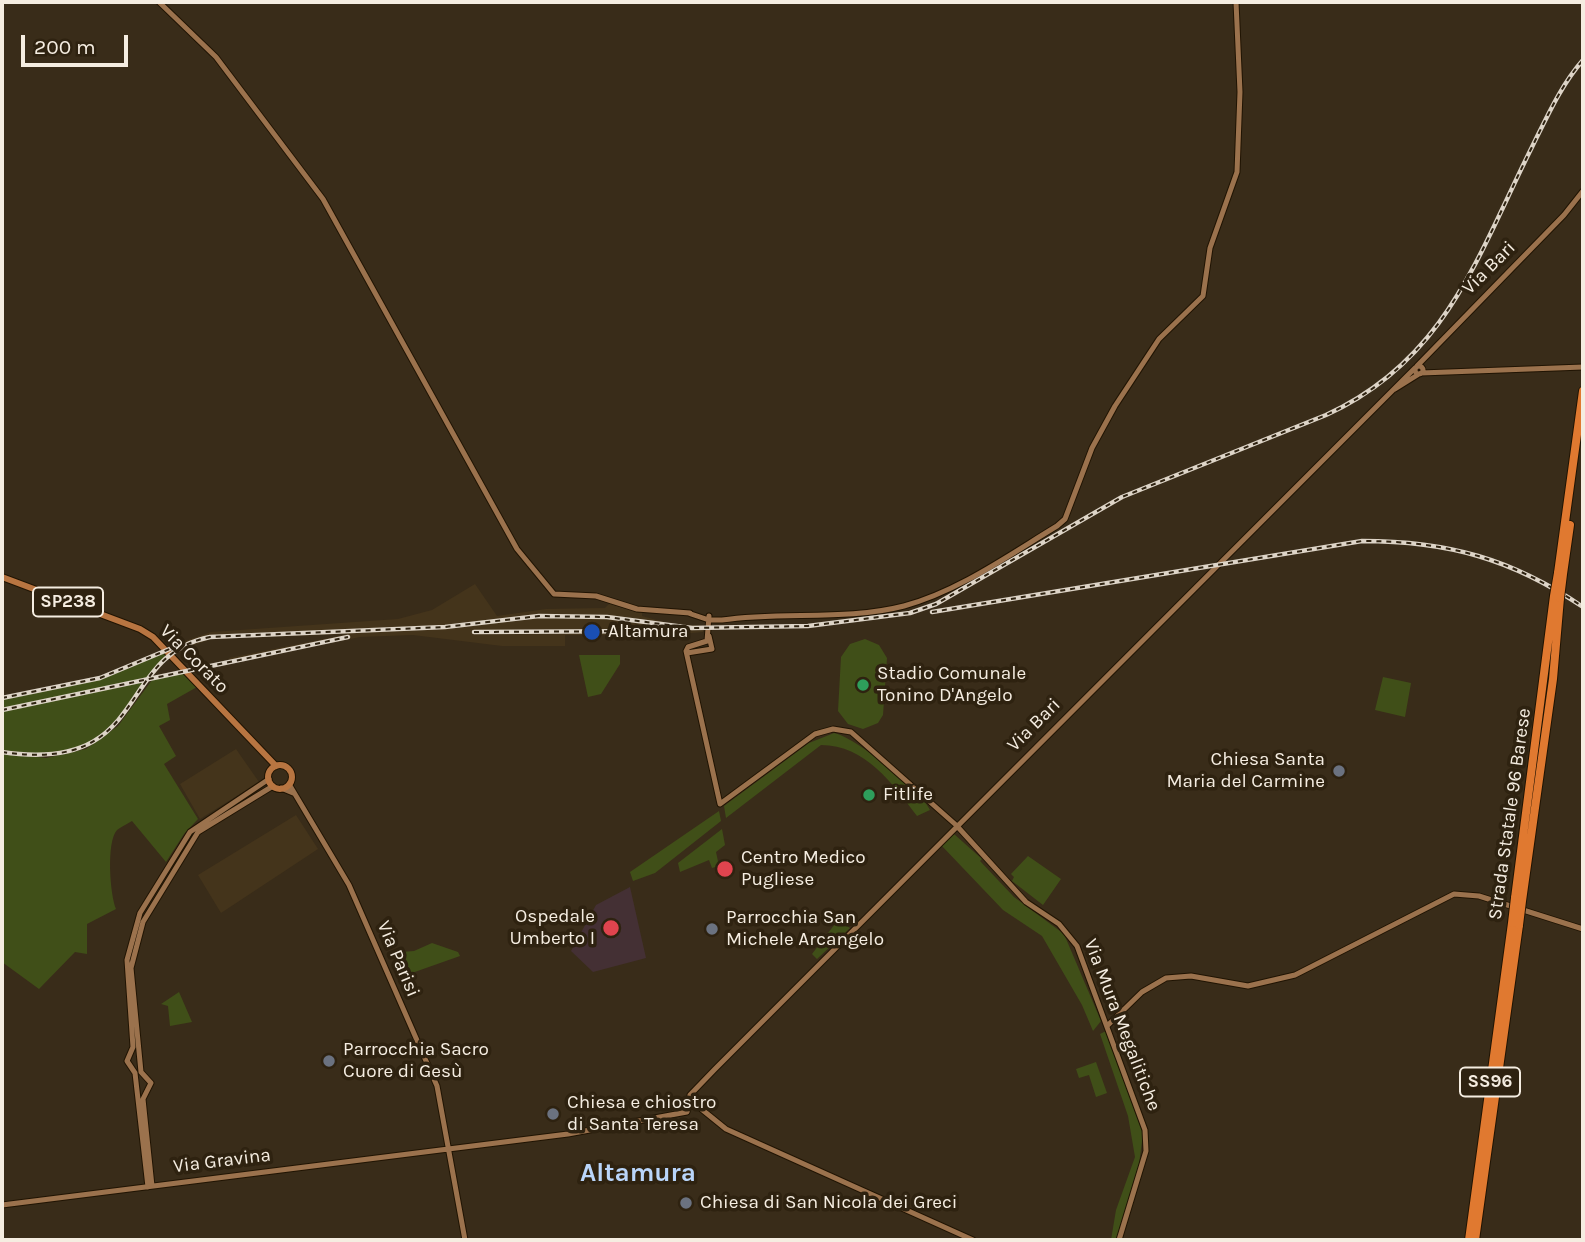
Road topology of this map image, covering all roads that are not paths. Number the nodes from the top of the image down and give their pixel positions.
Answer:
1 (159, 2) edge
2 (1236, 2) edge
3 (1583, 191) edge
4 (1583, 367) edge
5 (1419, 370) junction
6 (1583, 391) edge
7 (1583, 431) edge
8 (1561, 573) junction
9 (2, 577) edge
10 (707, 620) junction
11 (269, 759) junction
12 (276, 766) junction
13 (269, 776) junction
14 (289, 784) junction
15 (277, 787) junction
16 (293, 793) junction
17 (956, 825) junction
18 (1515, 924) junction
19 (1583, 929) edge
20 (1107, 1026) junction
21 (131, 1055) junction
22 (139, 1057) junction
23 (137, 1086) junction
24 (147, 1090) junction
25 (688, 1099) junction
26 (447, 1149) junction
27 (150, 1186) junction
28 (2, 1205) edge
29 (465, 1240) edge
30 (973, 1240) edge
31 (1119, 1240) edge
32 (1469, 1240) edge
33 (1475, 1240) edge

1 - 10 main road
2 - 10 main road
3 - 5 main road, Via Bari
4 - 5 main road
5 - 17 main road, Via Bari
6 - 8 highway, Strada Statale 96 Barese / SS96
7 - 8 highway, Strada Statale 96 Barese / SS96
8 - 18 highway, Strada Statale 96 Barese / SS96, bridge
9 - 11 main road, Via Corato / SP238
10 - 17 main road, Via Mura Megalitiche
11 - 12 main road, Via Corato
11 - 13 main road
12 - 13 main road
12 - 14 main road
13 - 15 main road
13 - 21 main road
14 - 15 main road
14 - 16 main road, Via Parisi
15 - 16 main road
15 - 22 main road
16 - 26 main road, Via Parisi
17 - 20 main road, Via Mura Megalitiche
17 - 25 main road, Via Bari
18 - 32 highway, Strada Statale 96 Barese / SS96
18 - 33 highway, Strada Statale 96 Barese / SS96
19 - 20 main road
20 - 31 main road, Via Mura Megalitiche
21 - 22 main road
21 - 23 main road
22 - 24 main road
23 - 24 main road
23 - 27 main road
24 - 27 main road
25 - 26 main road, Via Gravina
25 - 30 main road
26 - 27 main road, Via Gravina
26 - 29 main road, Via Parisi
27 - 28 main road, Via Gravina

